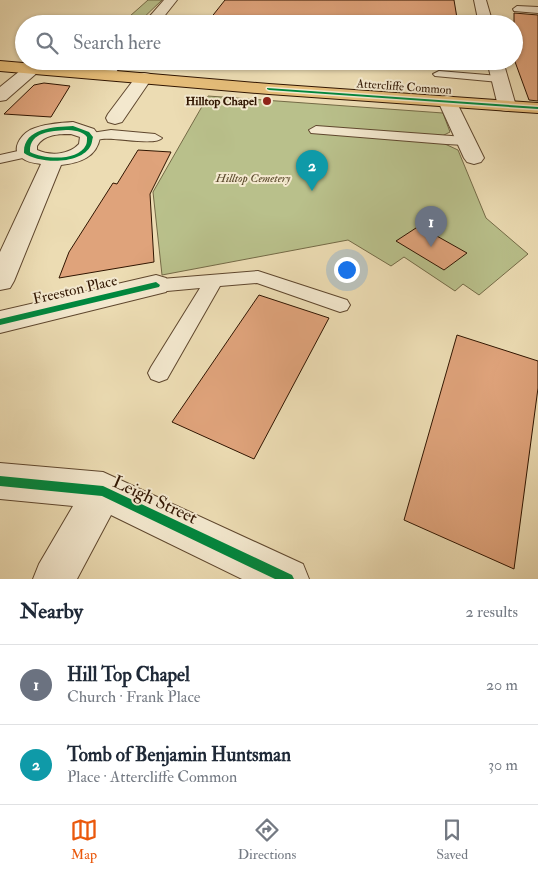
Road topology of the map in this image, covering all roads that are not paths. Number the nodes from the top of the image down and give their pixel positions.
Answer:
1 (171, 0) edge
2 (480, 0) edge
3 (517, 9) dead end
4 (538, 10) edge
5 (158, 15) edge
6 (484, 15) edge
7 (0, 66) edge
8 (15, 67) edge
9 (31, 70) edge
10 (44, 70) edge
11 (109, 70) edge
12 (497, 70) edge
13 (439, 74) dead end
14 (105, 75) junction
15 (144, 78) junction
16 (499, 79) junction
17 (0, 96) edge
18 (447, 101) junction
19 (508, 106) junction
20 (538, 108) edge
21 (115, 118) dead end
22 (316, 130) dead end
23 (90, 137) junction
24 (155, 138) dead end
25 (465, 141) junction
26 (27, 153) junction
27 (474, 158) dead end
28 (0, 159) edge
29 (53, 160) junction
30 (0, 281) edge
31 (214, 281) junction
32 (156, 285) joint
33 (340, 305) dead end
34 (0, 322) edge
35 (159, 373) dead end
36 (0, 481) edge
37 (102, 491) junction
38 (54, 579) edge
39 (288, 579) edge

1 - 5 street
2 - 6 street
3 - 4 lane
7 - 8 main road, Attercliffe Common
9 - 17 street
10 - 14 main road, Attercliffe Common
11 - 14 street
12 - 16 street
13 - 16 lane
14 - 15 main road, Attercliffe Common
15 - 18 main road, Attercliffe Common
15 - 21 street
16 - 19 street
18 - 19 main road, Attercliffe Common
18 - 25 street
19 - 20 main road, Attercliffe Common
22 - 25 lane
23 - 24 lane
23 - 26 street
23 - 29 street
25 - 27 street
26 - 28 lane
26 - 29 street
29 - 30 street
31 - 32 lane
31 - 33 lane
31 - 35 lane
32 - 34 street, Freeston Place
36 - 37 street, Leigh Street
37 - 38 street
37 - 39 street, Leigh Street

